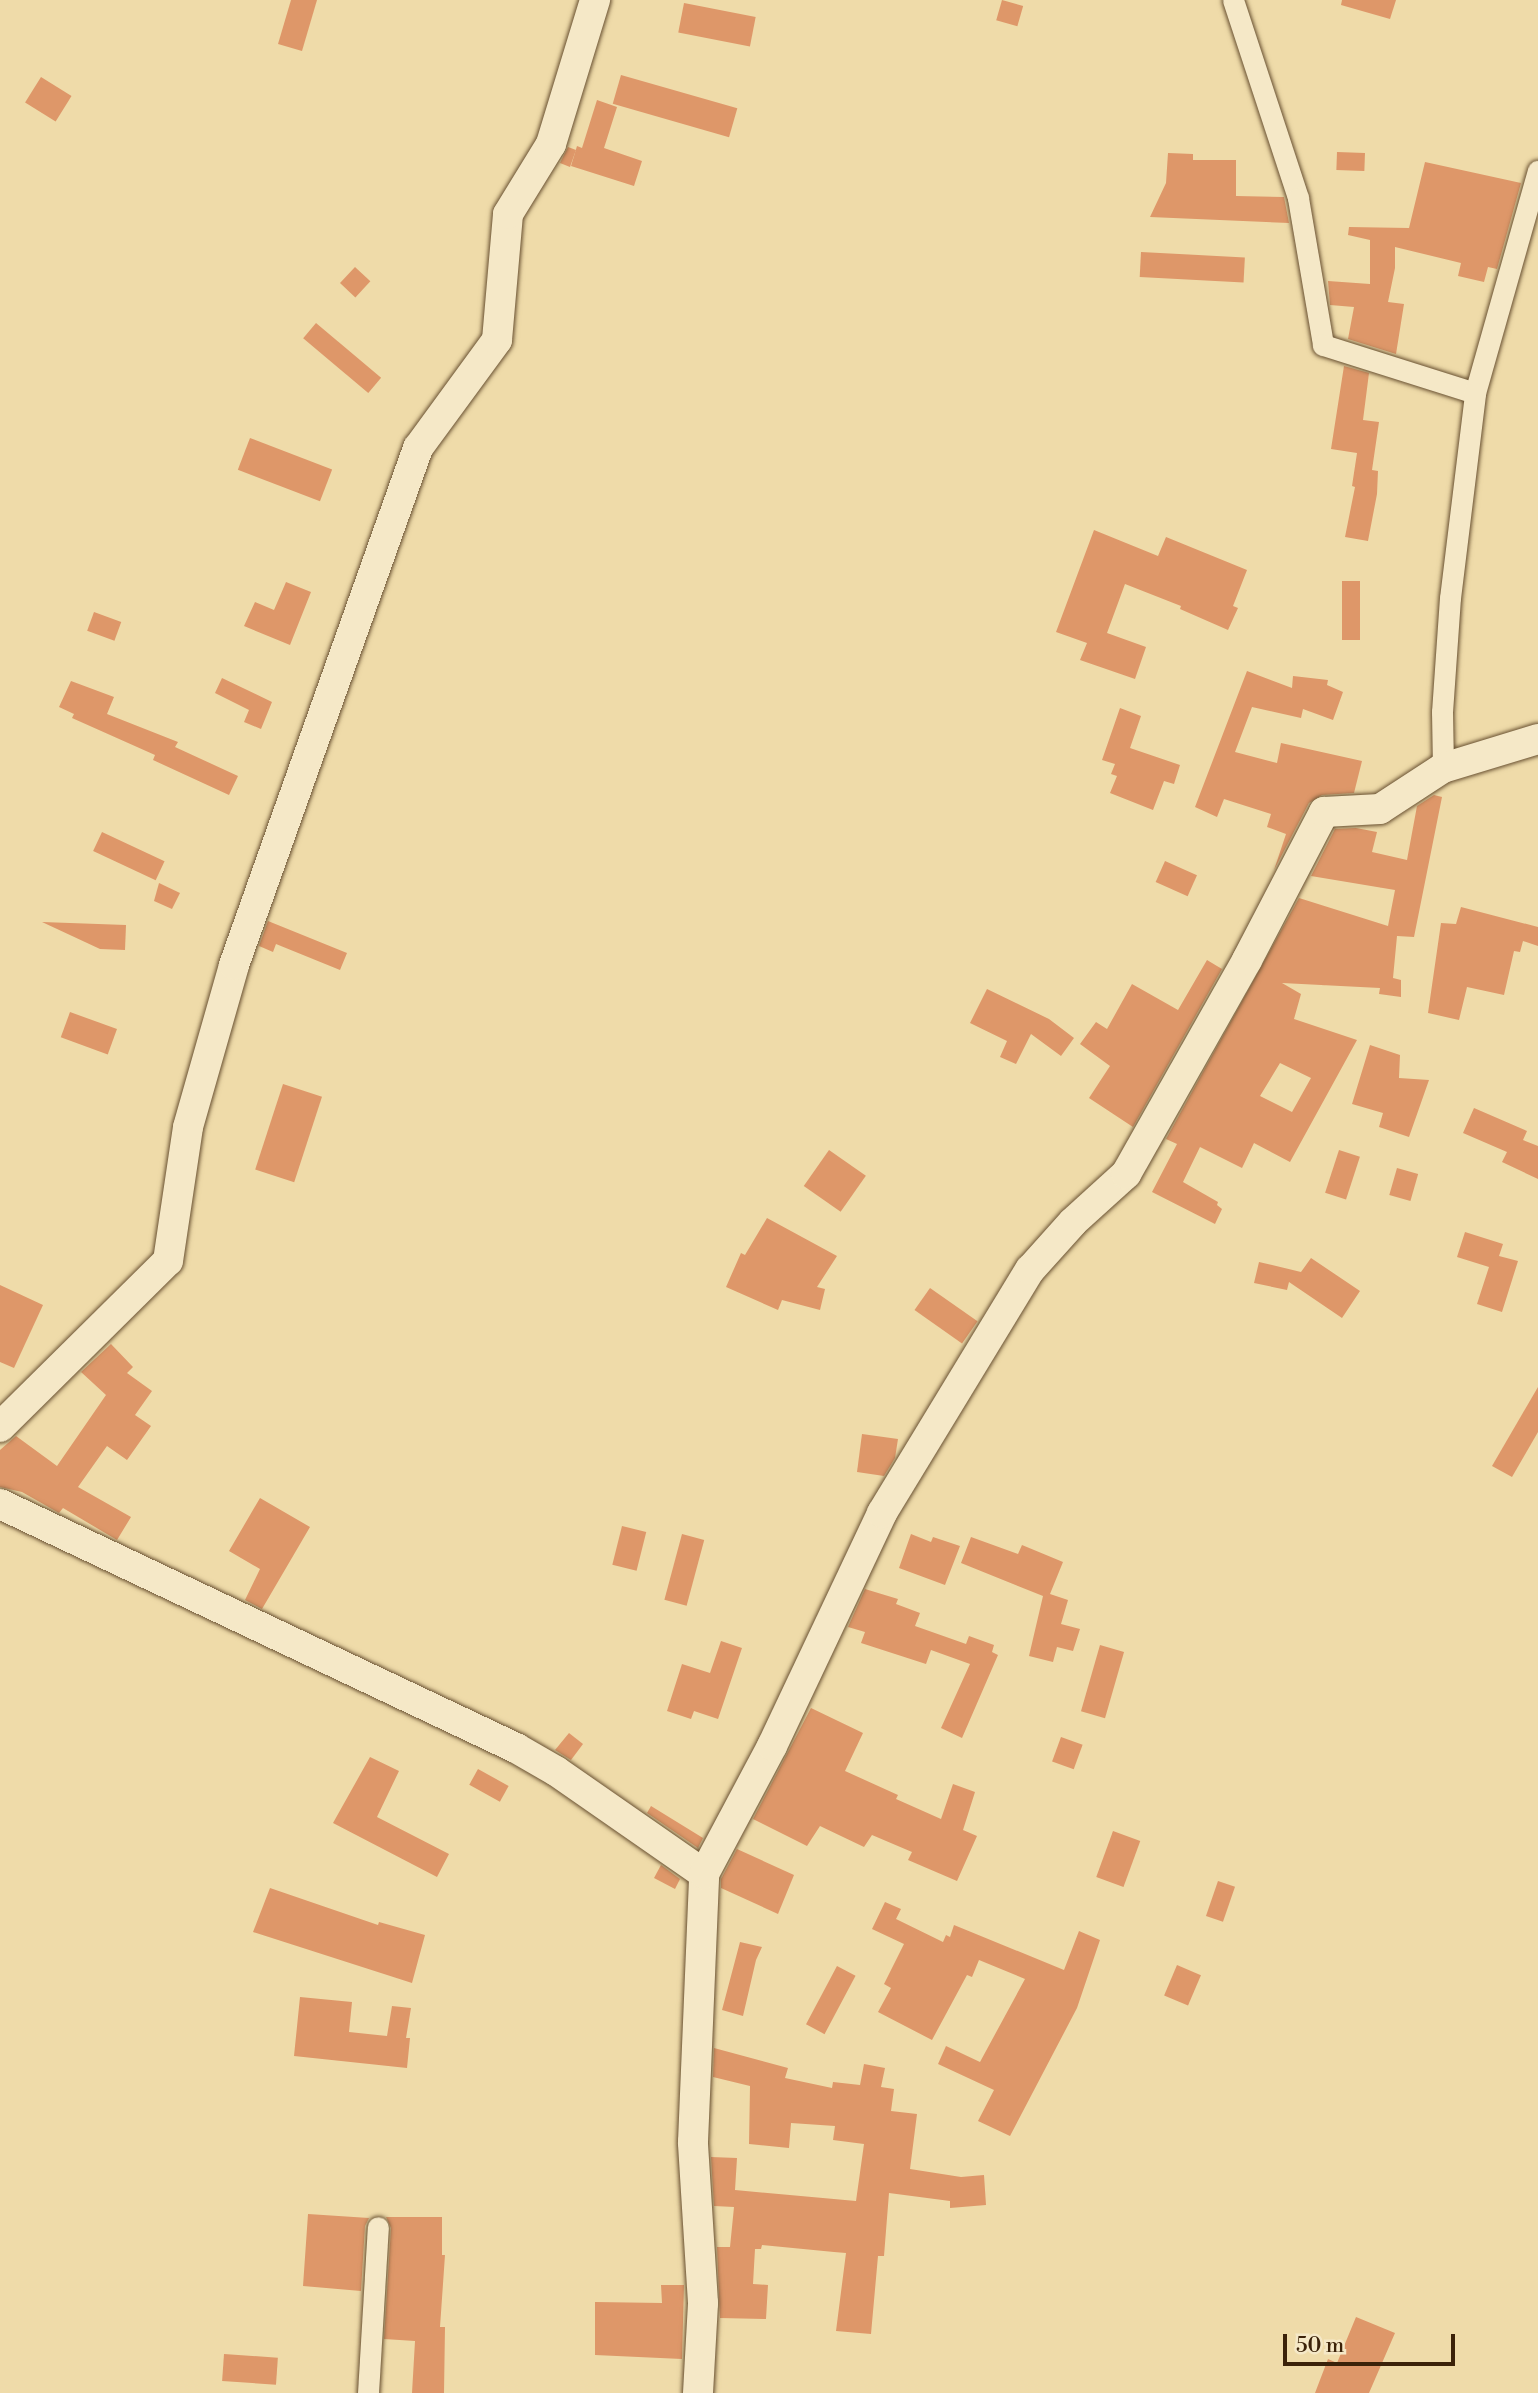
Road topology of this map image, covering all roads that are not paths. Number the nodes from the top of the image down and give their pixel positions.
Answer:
1 (595, 0) edge
2 (1233, 0) edge
3 (1538, 171) edge
4 (1475, 393) junction
5 (1538, 740) edge
6 (1443, 768) junction
7 (0, 1427) edge
8 (0, 1504) edge
9 (704, 1874) junction
10 (378, 2227) dead end
11 (368, 2393) edge
12 (698, 2393) edge

1 - 7 street
2 - 4 street
3 - 4 street
4 - 6 street
5 - 6 street
6 - 9 street
8 - 9 street
9 - 12 street
10 - 11 street

